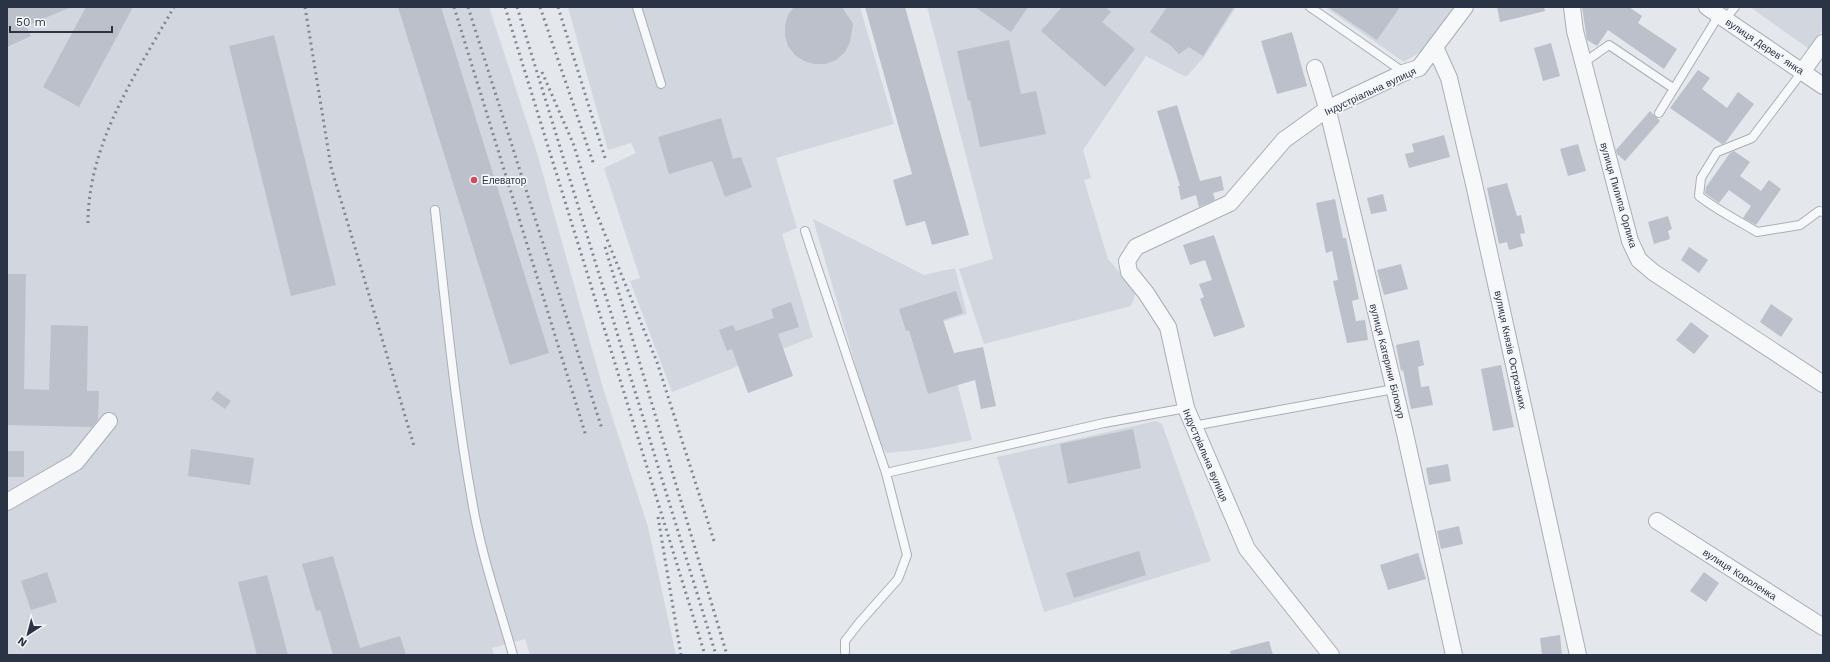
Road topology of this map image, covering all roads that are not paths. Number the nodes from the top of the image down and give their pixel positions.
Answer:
1 (637, 7) edge
2 (1310, 7) edge
3 (1465, 7) edge
4 (1572, 7) edge
5 (1721, 12) edge
6 (1823, 43) edge
7 (1435, 47) junction
8 (1583, 63) junction
9 (1315, 68) dead end
10 (1409, 71) junction
11 (1802, 72) junction
12 (661, 84) dead end
13 (1823, 86) edge
14 (1673, 88) junction
15 (1327, 109) junction
16 (1659, 113) dead end
17 (435, 210) dead end
18 (1823, 212) edge
19 (805, 231) dead end
20 (1823, 384) edge
21 (1394, 389) junction
22 (1186, 408) junction
23 (109, 421) dead end
24 (1193, 426) junction
25 (886, 473) junction
26 (7, 502) edge
27 (1657, 521) dead end
28 (1823, 627) edge
29 (845, 652) dead end
30 (513, 655) edge
31 (1332, 655) edge
32 (1454, 655) edge
33 (1578, 655) edge

1 - 12 lane
2 - 10 lane
3 - 7 street, Індустріальна вулиця
4 - 8 street, вулиця Пилипа Орлика
5 - 11 street, вулиця Деревʼянка
5 - 14 lane
6 - 11 street
7 - 10 street, Індустріальна вулиця
7 - 33 street, вулиця Князів Острозьких
8 - 14 lane
8 - 20 street, вулиця Пилипа Орлика
9 - 15 street, вулиця Катерини Білокур
10 - 15 street, Індустріальна вулиця
11 - 13 street, вулиця Деревʼянка
11 - 18 lane
14 - 16 lane
15 - 21 street, вулиця Катерини Білокур
15 - 22 street, Індустріальна вулиця
17 - 30 lane
19 - 25 lane
21 - 24 lane
21 - 32 street, вулиця Катерини Білокур
22 - 24 street, Індустріальна вулиця
22 - 25 lane
23 - 26 street
24 - 31 street, Індустріальна вулиця
25 - 29 lane
27 - 28 street, вулиця Короленка

